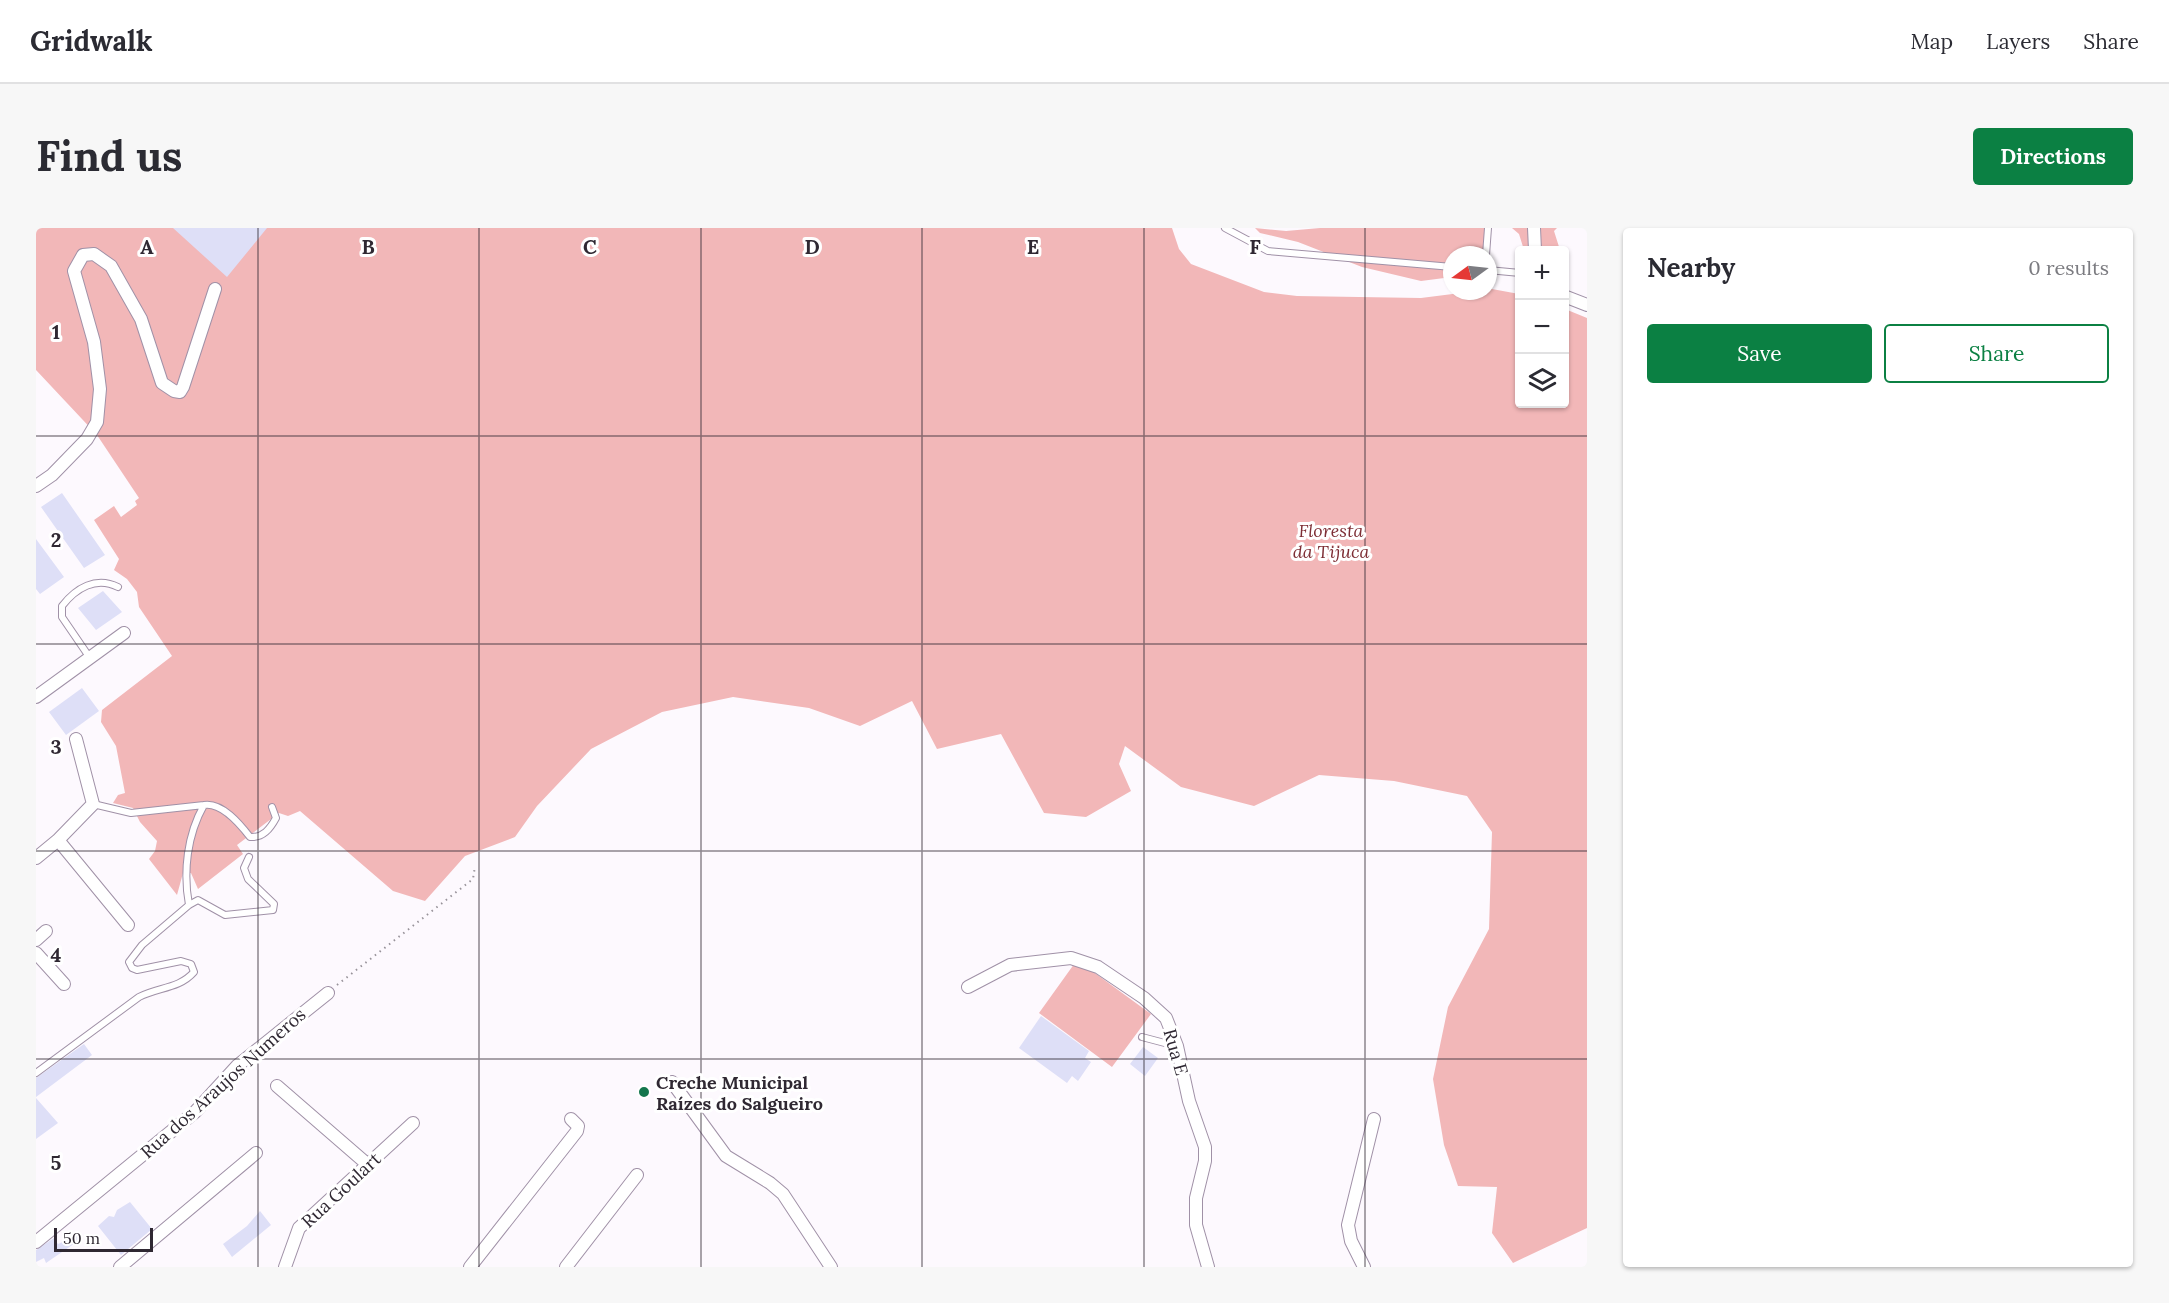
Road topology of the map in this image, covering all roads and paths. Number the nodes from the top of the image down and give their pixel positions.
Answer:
1 (1225, 228) edge
2 (1488, 228) edge
3 (1534, 228) edge
4 (1487, 246) edge
5 (1535, 246) edge
6 (1443, 266) edge
7 (1497, 271) edge
8 (1515, 273) edge
9 (215, 289) dead end
10 (1569, 298) edge
11 (1587, 305) edge
12 (36, 486) edge
13 (118, 587) dead end
14 (124, 633) dead end
15 (90, 658) junction
16 (36, 697) edge
17 (76, 739) dead end
18 (93, 804) junction
19 (204, 805) junction
20 (272, 807) dead end
21 (58, 840) junction
22 (249, 857) dead end
23 (36, 858) edge
24 (475, 866) dead end
25 (189, 905) junction
26 (128, 925) dead end
27 (46, 931) dead end
28 (36, 940) edge
29 (36, 953) edge
30 (64, 984) dead end
31 (968, 987) dead end
32 (328, 993) joint
33 (1142, 1037) dead end
34 (1177, 1046) junction
35 (36, 1073) edge
36 (672, 1082) dead end
37 (277, 1086) dead end
38 (571, 1119) dead end
39 (1374, 1119) dead end
40 (413, 1123) dead end
41 (256, 1153) dead end
42 (367, 1164) junction
43 (637, 1175) dead end
44 (36, 1242) edge
45 (120, 1267) edge
46 (285, 1267) edge
47 (470, 1267) edge
48 (566, 1267) edge
49 (831, 1267) edge
50 (1208, 1267) edge
51 (1364, 1267) edge

1 - 6 lane
2 - 4 lane
3 - 5 street
7 - 8 lane
9 - 12 street
10 - 11 street
13 - 15 lane
14 - 15 street
15 - 16 street
17 - 18 street
18 - 19 lane
18 - 21 street
19 - 20 lane
19 - 25 lane
21 - 23 street
21 - 26 street
22 - 25 lane
24 - 32 path
25 - 35 lane
27 - 28 street
29 - 30 street
31 - 34 street, Rua E
32 - 44 street, Rua dos Araujos Numeros
33 - 34 lane
34 - 50 street, Rua E
36 - 49 street
37 - 42 street
38 - 47 street
39 - 51 street
40 - 42 street, Rua Goulart
41 - 45 street
42 - 46 street, Rua Goulart
43 - 48 street

